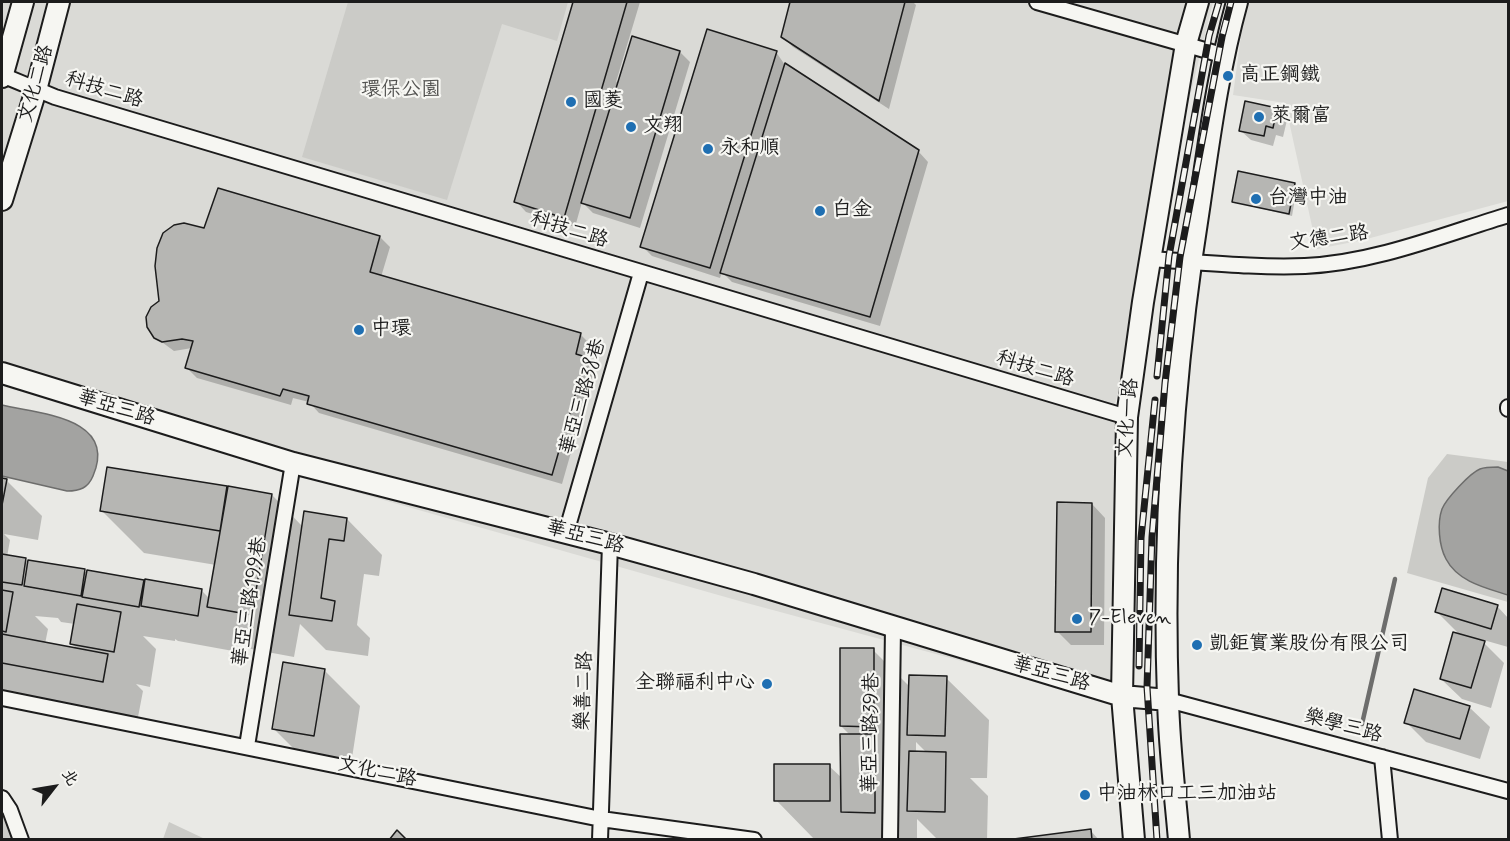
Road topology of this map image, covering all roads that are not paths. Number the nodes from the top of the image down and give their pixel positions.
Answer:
1 (23, 2) edge
2 (59, 2) edge
3 (1037, 2) edge
4 (1198, 2) edge
5 (1238, 2) edge
6 (1186, 44) junction
7 (1222, 55) junction
8 (2, 76) edge
9 (36, 90) junction
10 (2, 200) edge
11 (1509, 215) edge
12 (1150, 259) junction
13 (1191, 262) junction
14 (641, 273) junction
15 (2, 373) edge
16 (1127, 417) junction
17 (293, 464) junction
18 (566, 533) junction
19 (610, 544) junction
20 (893, 628) junction
21 (1122, 696) junction
22 (2, 698) edge
23 (1168, 700) junction
24 (247, 746) junction
25 (1382, 757) junction
26 (1509, 791) edge
27 (2, 798) edge
28 (601, 819) junction
29 (21, 840) edge
30 (600, 840) edge
31 (754, 840) edge
32 (890, 840) edge
33 (1134, 840) edge
34 (1179, 840) edge
35 (1390, 840) edge

1 - 8 street, 文化二路
2 - 9 street, 文化二路
3 - 6 street
4 - 6 street, 文化一路
5 - 7 street
6 - 7 street
6 - 12 street, 文化一路
7 - 13 street
8 - 9 street, 科技二路
9 - 10 street, 文化二路
9 - 14 street, 科技二路
11 - 13 street, 文德二路
12 - 13 street, 文德二路
12 - 16 street, 文化一路
13 - 23 street
14 - 16 street, 科技二路
14 - 18 street, 華亞三路38巷
15 - 17 street, 華亞三路
16 - 21 street, 文化一路
17 - 18 street, 華亞三路
17 - 24 street, 華亞三路199巷
18 - 19 street, 華亞三路
19 - 20 street, 華亞三路
19 - 28 street, 樂善二路
20 - 21 street, 華亞三路
20 - 32 street, 華亞三路39巷
21 - 23 street, 華亞三路
21 - 33 street, 文化一路
22 - 24 street, 文化二路
23 - 25 street, 樂學三路
23 - 34 street
24 - 28 street, 文化二路
25 - 26 street, 樂學三路
25 - 35 street
27 - 29 street
28 - 30 street, 樂善二路
28 - 31 street, 文化二路

